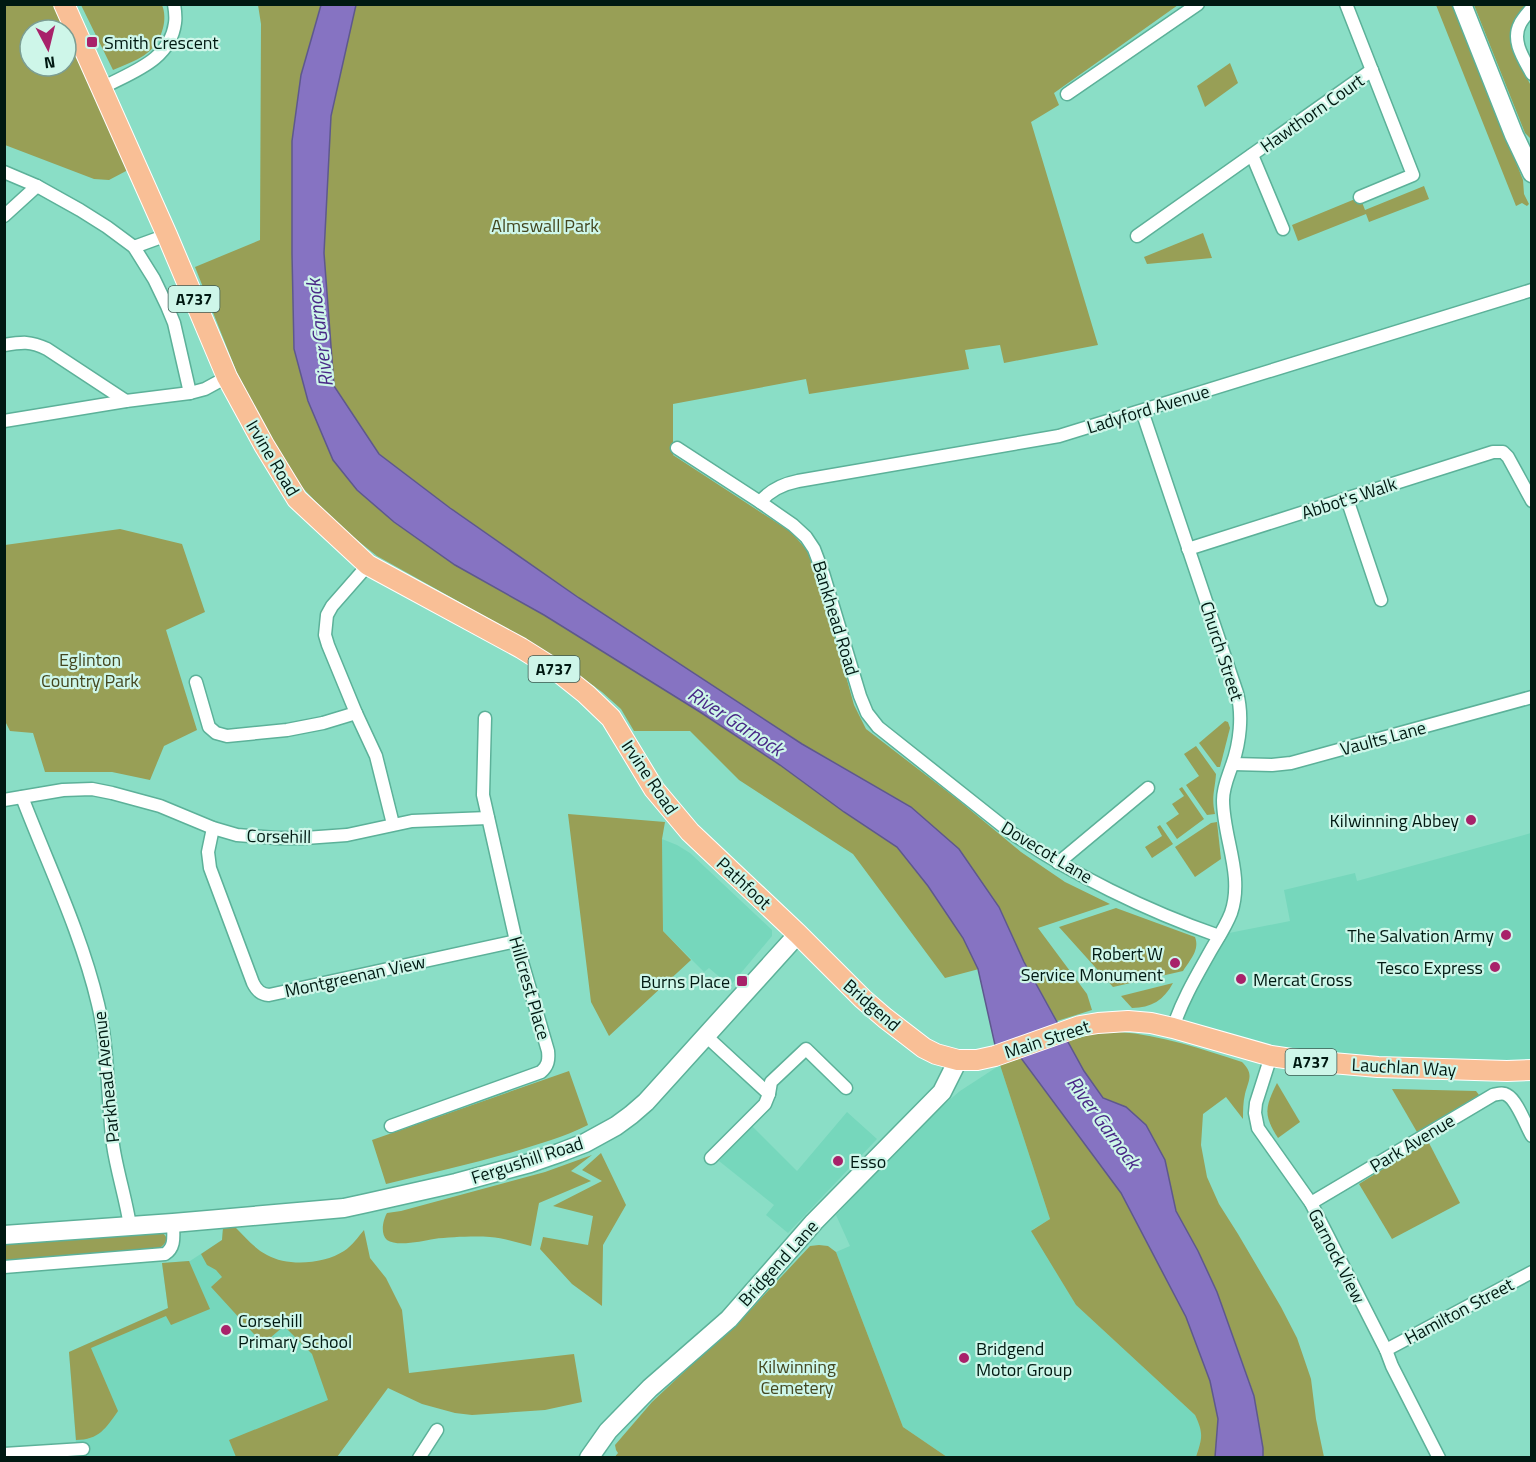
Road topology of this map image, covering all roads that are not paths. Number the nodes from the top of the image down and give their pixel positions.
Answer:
1 (64, 4) edge
2 (174, 4) edge
3 (1197, 4) edge
4 (1346, 4) edge
5 (1462, 4) edge
6 (1532, 8) edge
7 (1372, 70) junction
8 (1532, 74) edge
9 (102, 88) junction
10 (1068, 94) dead end
11 (1252, 155) junction
12 (1530, 168) edge
13 (4, 172) edge
14 (37, 186) junction
15 (1360, 197) dead end
16 (4, 216) edge
17 (1283, 229) dead end
18 (167, 235) junction
19 (1137, 236) dead end
20 (134, 248) junction
21 (1532, 290) edge
22 (4, 345) edge
23 (227, 377) junction
24 (190, 393) junction
25 (126, 401) junction
26 (1142, 411) junction
27 (4, 421) edge
28 (676, 448) dead end
29 (1347, 499) junction
30 (1532, 501) edge
31 (760, 502) junction
32 (1188, 549) junction
33 (368, 565) junction
34 (1381, 600) dead end
35 (196, 682) dead end
36 (1532, 697) edge
37 (356, 713) junction
38 (867, 713) joint
39 (484, 718) dead end
40 (1233, 764) junction
41 (1148, 788) dead end
42 (22, 797) junction
43 (4, 800) edge
44 (488, 818) junction
45 (393, 824) junction
46 (213, 828) junction
47 (690, 832) joint
48 (1058, 863) junction
49 (798, 934) junction
50 (1219, 936) junction
51 (516, 941) junction
52 (1173, 1028) junction
53 (706, 1036) junction
54 (1271, 1056) junction
55 (958, 1060) junction
56 (1532, 1070) edge
57 (846, 1088) dead end
58 (769, 1094) junction
59 (392, 1126) dead end
60 (1532, 1136) edge
61 (711, 1158) dead end
62 (1311, 1203) junction
63 (173, 1223) junction
64 (130, 1226) junction
65 (4, 1235) edge
66 (4, 1267) edge
67 (1532, 1272) edge
68 (1386, 1350) junction
69 (437, 1430) dead end
70 (83, 1449) dead end
71 (4, 1455) edge
72 (419, 1458) edge
73 (589, 1458) edge
74 (1439, 1458) edge

1 - 9 main road, Irvine Road / A737
2 - 9 street
3 - 10 street
4 - 7 street, Hawthorn Court
5 - 12 main road
6 - 8 street
7 - 11 street, Hawthorn Court
7 - 15 street, Hawthorn Court
9 - 18 main road, Irvine Road / A737
11 - 17 street, Hawthorn Court
11 - 19 street, Hawthorn Court
13 - 14 street
14 - 16 street
14 - 20 street
18 - 20 street
18 - 23 main road, Irvine Road / A737
20 - 24 street
21 - 26 street, Ladyford Avenue
22 - 25 street
23 - 24 street
23 - 33 main road, Irvine Road / A737
24 - 25 street
25 - 27 street
26 - 31 street, Ladyford Avenue
26 - 32 street, Church Street
28 - 31 street, Bankhead Road
29 - 30 street, Abbot's Walk
29 - 32 street, Abbot's Walk
29 - 34 street
31 - 38 street, Bankhead Road
32 - 40 street, Church Street
33 - 37 street
33 - 47 main road, Irvine Road / A737
35 - 37 street
36 - 40 street, Vaults Lane
37 - 45 street
38 - 48 street, Dovecot Lane
39 - 44 street, Hillcrest Place
40 - 50 street, Church Street
41 - 48 street
42 - 43 street, Corsehill
42 - 46 street, Corsehill
42 - 64 street, Parkhead Avenue
44 - 45 street, Corsehill
44 - 51 street, Hillcrest Place
45 - 46 street, Corsehill
46 - 51 street, Montgreenan View
47 - 49 main road, Pathfoot / A737
48 - 50 street, Dovecot Lane
49 - 53 main road, Fergushill Road
49 - 55 main road, Bridgend / A737
50 - 52 street, Church Street
51 - 59 street, Hillcrest Place
52 - 54 main road, Lauchlan Way / A737
52 - 55 main road, Main Street / A737
53 - 58 street
53 - 63 main road, Fergushill Road
54 - 56 main road, Lauchlan Way / A737
54 - 62 street, Garnock View
55 - 73 main road, Bridgend Lane
57 - 58 street
58 - 61 street
60 - 62 street, Park Avenue
62 - 68 street, Garnock View
63 - 64 main road, Fergushill Road
63 - 66 street
64 - 65 main road, Fergushill Road
67 - 68 street, Hamilton Street
68 - 74 street, Garnock View
69 - 72 street
70 - 71 street

